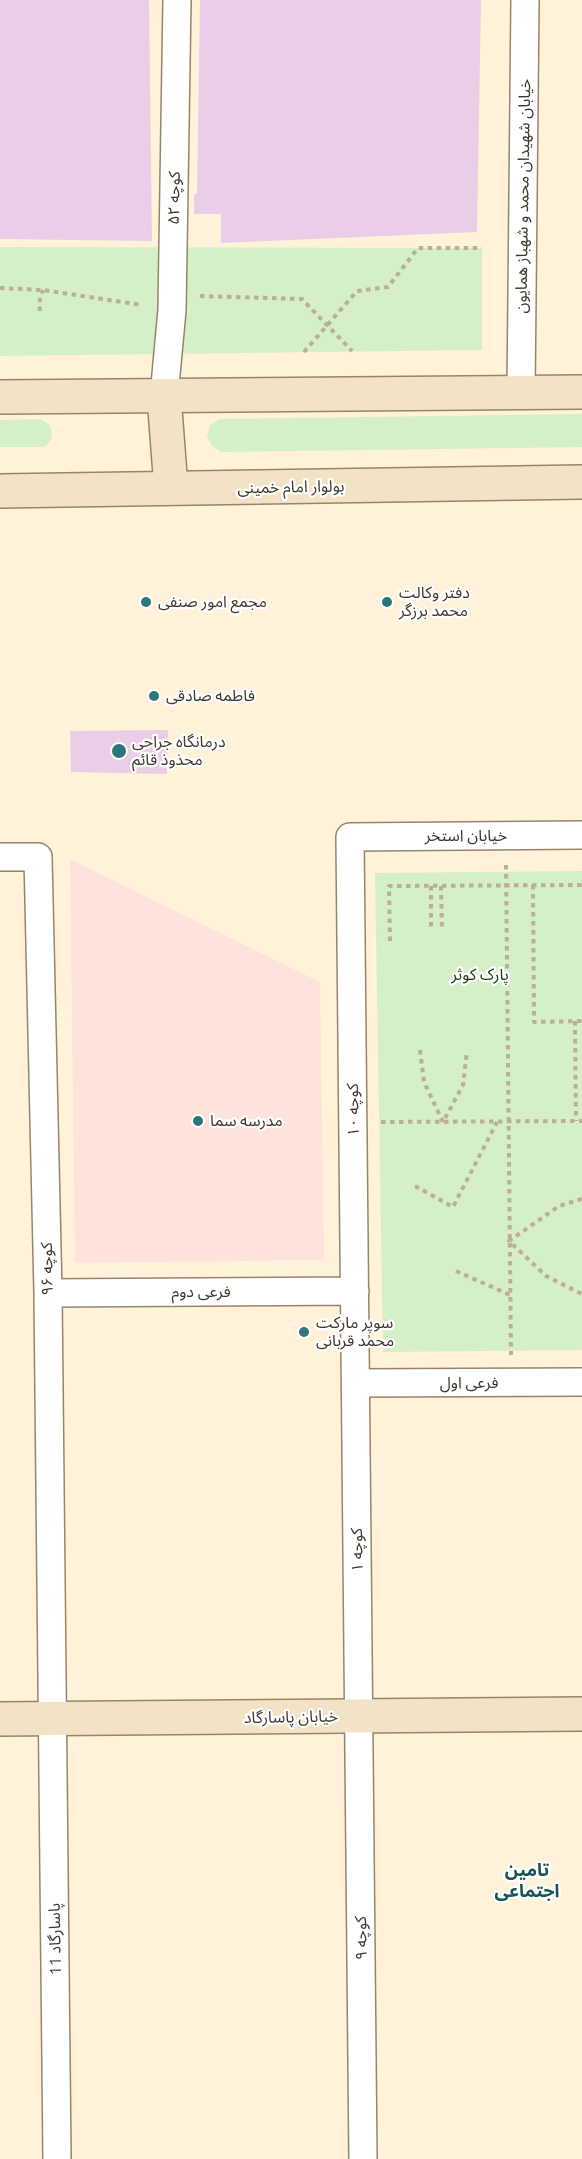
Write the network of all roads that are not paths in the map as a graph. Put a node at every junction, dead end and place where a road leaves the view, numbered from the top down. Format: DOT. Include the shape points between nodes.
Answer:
graph roads {
  1 [pos="177,0"];
  2 [pos="525,0"];
  3 [pos="582,392"];
  4 [pos="521,393"];
  5 [pos="164,396"];
  6 [pos="0,397"];
  7 [pos="582,482"];
  8 [pos="171,488"];
  9 [pos="0,491"];
  10 [pos="582,835"];
  11 [pos="350,837"];
  12 [pos="0,857"];
  13 [pos="355,1291"];
  14 [pos="48,1293"];
  15 [pos="582,1382"];
  16 [pos="356,1383"];
  17 [pos="582,1714"];
  18 [pos="359,1716"];
  19 [pos="0,1719"];
  20 [pos="52,1719"];
  21 [pos="57,2159"];
  22 [pos="363,2159"];
  1 -- 5 [label="street, کوچه ۵۲" via="172,302"];
  2 -- 4 [label="street, خیابان شهیدان محمد و شهباز همایون"];
  3 -- 4 [label="main road"];
  4 -- 5 [label="main road"];
  5 -- 6 [label="main road"];
  5 -- 8 [label="main road"];
  7 -- 8 [label="main road, بولوار امام خمینی"];
  8 -- 9 [label="main road, بولوار امام خمینی"];
  10 -- 11 [label="street, خیابان استخر"];
  11 -- 13 [label="street, کوچه ۱۰"];
  12 -- 14 [label="street, کوچه ۹۶" via="38,857"];
  13 -- 14 [label="street, فرعی دوم"];
  13 -- 16 [label="street, کوچه ۱۰"];
  14 -- 20 [label="street, کوچه ۹۶"];
  15 -- 16 [label="street, فرعی اول"];
  16 -- 18 [label="street, کوچه ۱"];
  17 -- 18 [label="main road, خیابان پاسارگاد"];
  18 -- 20 [label="main road, خیابان پاسارگاد"];
  18 -- 22 [label="street, کوچه ۹"];
  19 -- 20 [label="main road, خیابان پاسارگاد"];
  20 -- 21 [label="street, پاسارگاد 11"];
}
